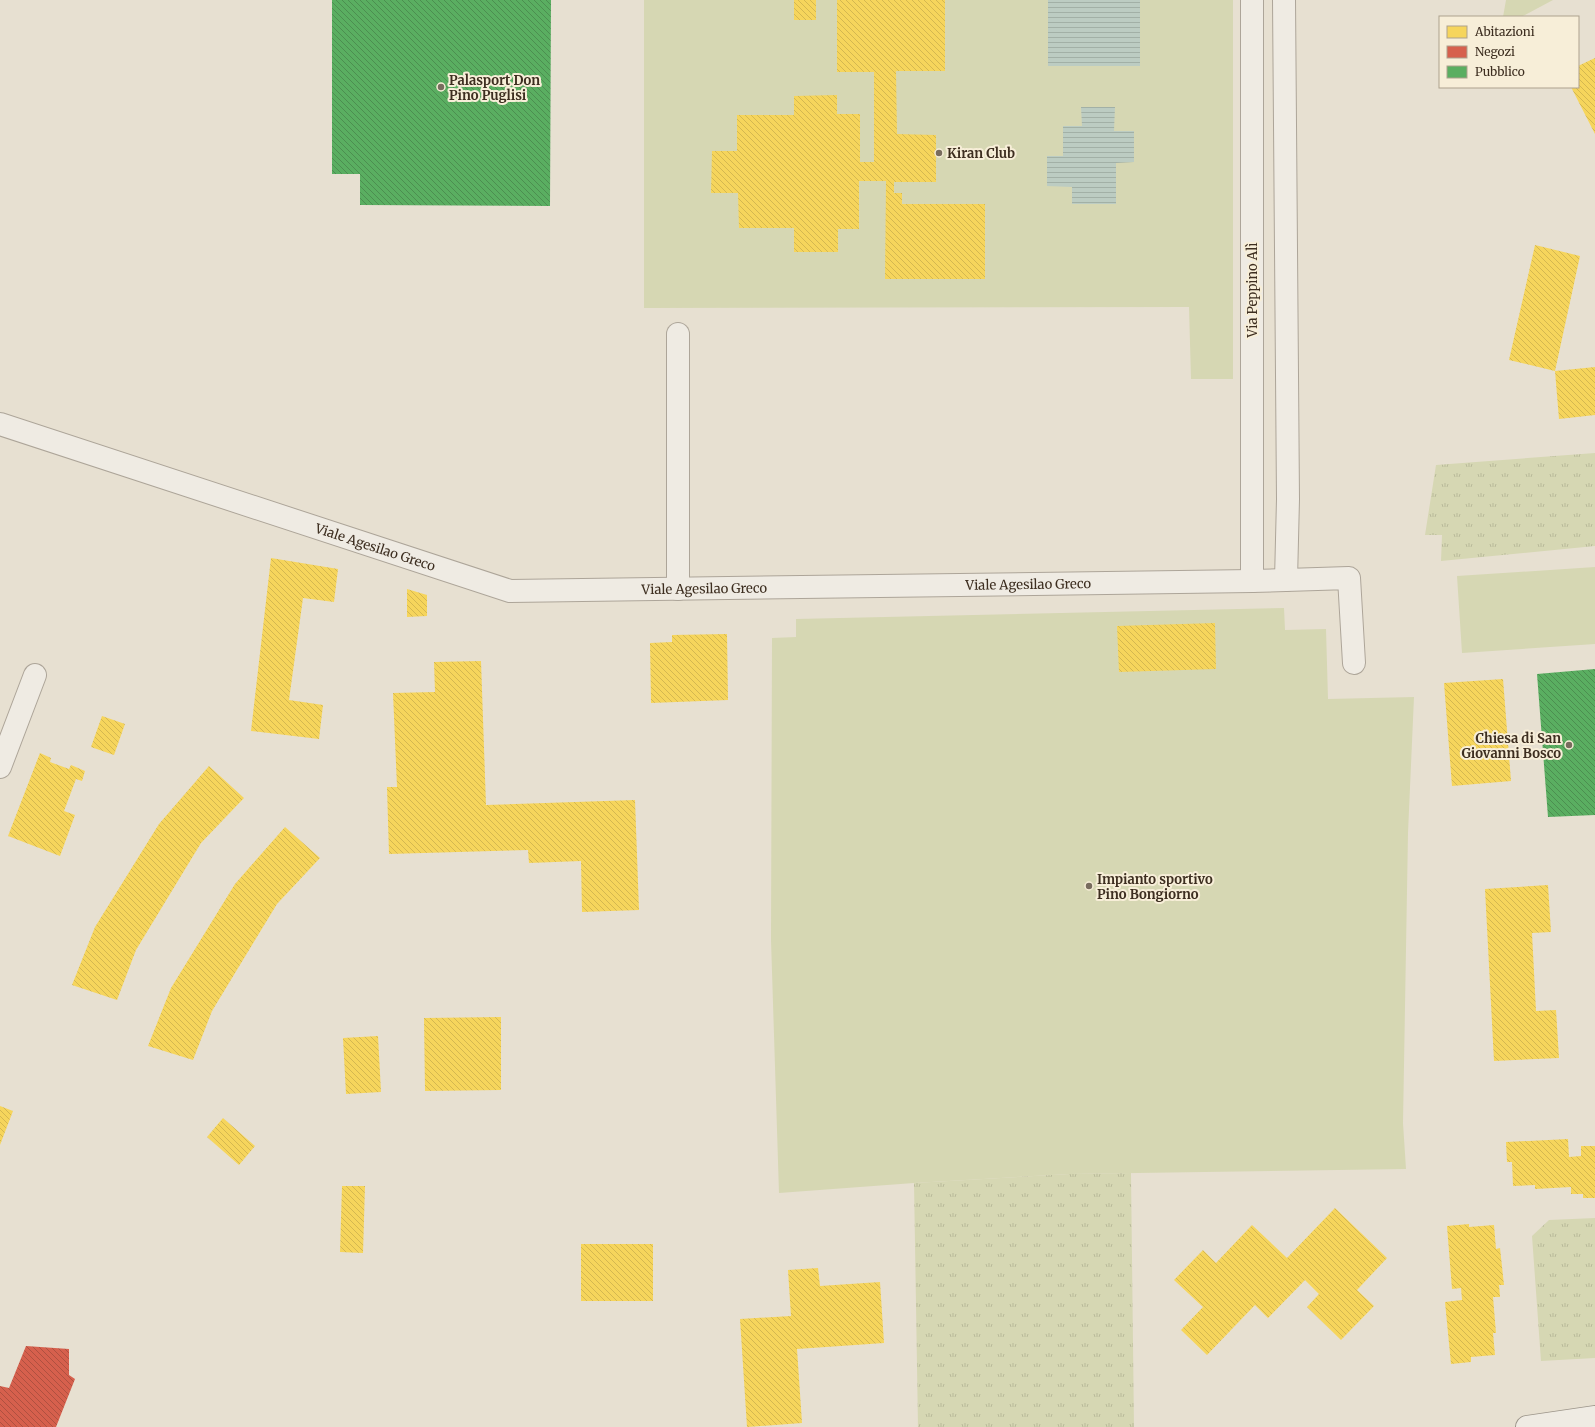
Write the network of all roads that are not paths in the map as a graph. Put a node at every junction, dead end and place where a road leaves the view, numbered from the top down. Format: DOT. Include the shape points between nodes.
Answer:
graph roads {
  1 [pos="1252,0"];
  2 [pos="1284,0"];
  3 [pos="678,334"];
  4 [pos="0,424"];
  5 [pos="1286,580"];
  6 [pos="1252,581"];
  7 [pos="678,589"];
  8 [pos="1354,663"];
  9 [pos="35,675"];
  10 [pos="0,766"];
  11 [pos="1595,1417"];
  12 [pos="1527,1427"];
  1 -- 6 [label="street, Via Peppino Alì"];
  2 -- 5 [label="street" via="1288,499"];
  3 -- 7 [label="street"];
  4 -- 7 [label="street, Viale Agesilao Greco" via="510,591"];
  5 -- 6 [label="street, Viale Agesilao Greco"];
  5 -- 8 [label="street, Viale Agesilao Greco" via="1349,578"];
  6 -- 7 [label="street, Viale Agesilao Greco"];
  9 -- 10 [label="street"];
  11 -- 12 [label="street"];
}
